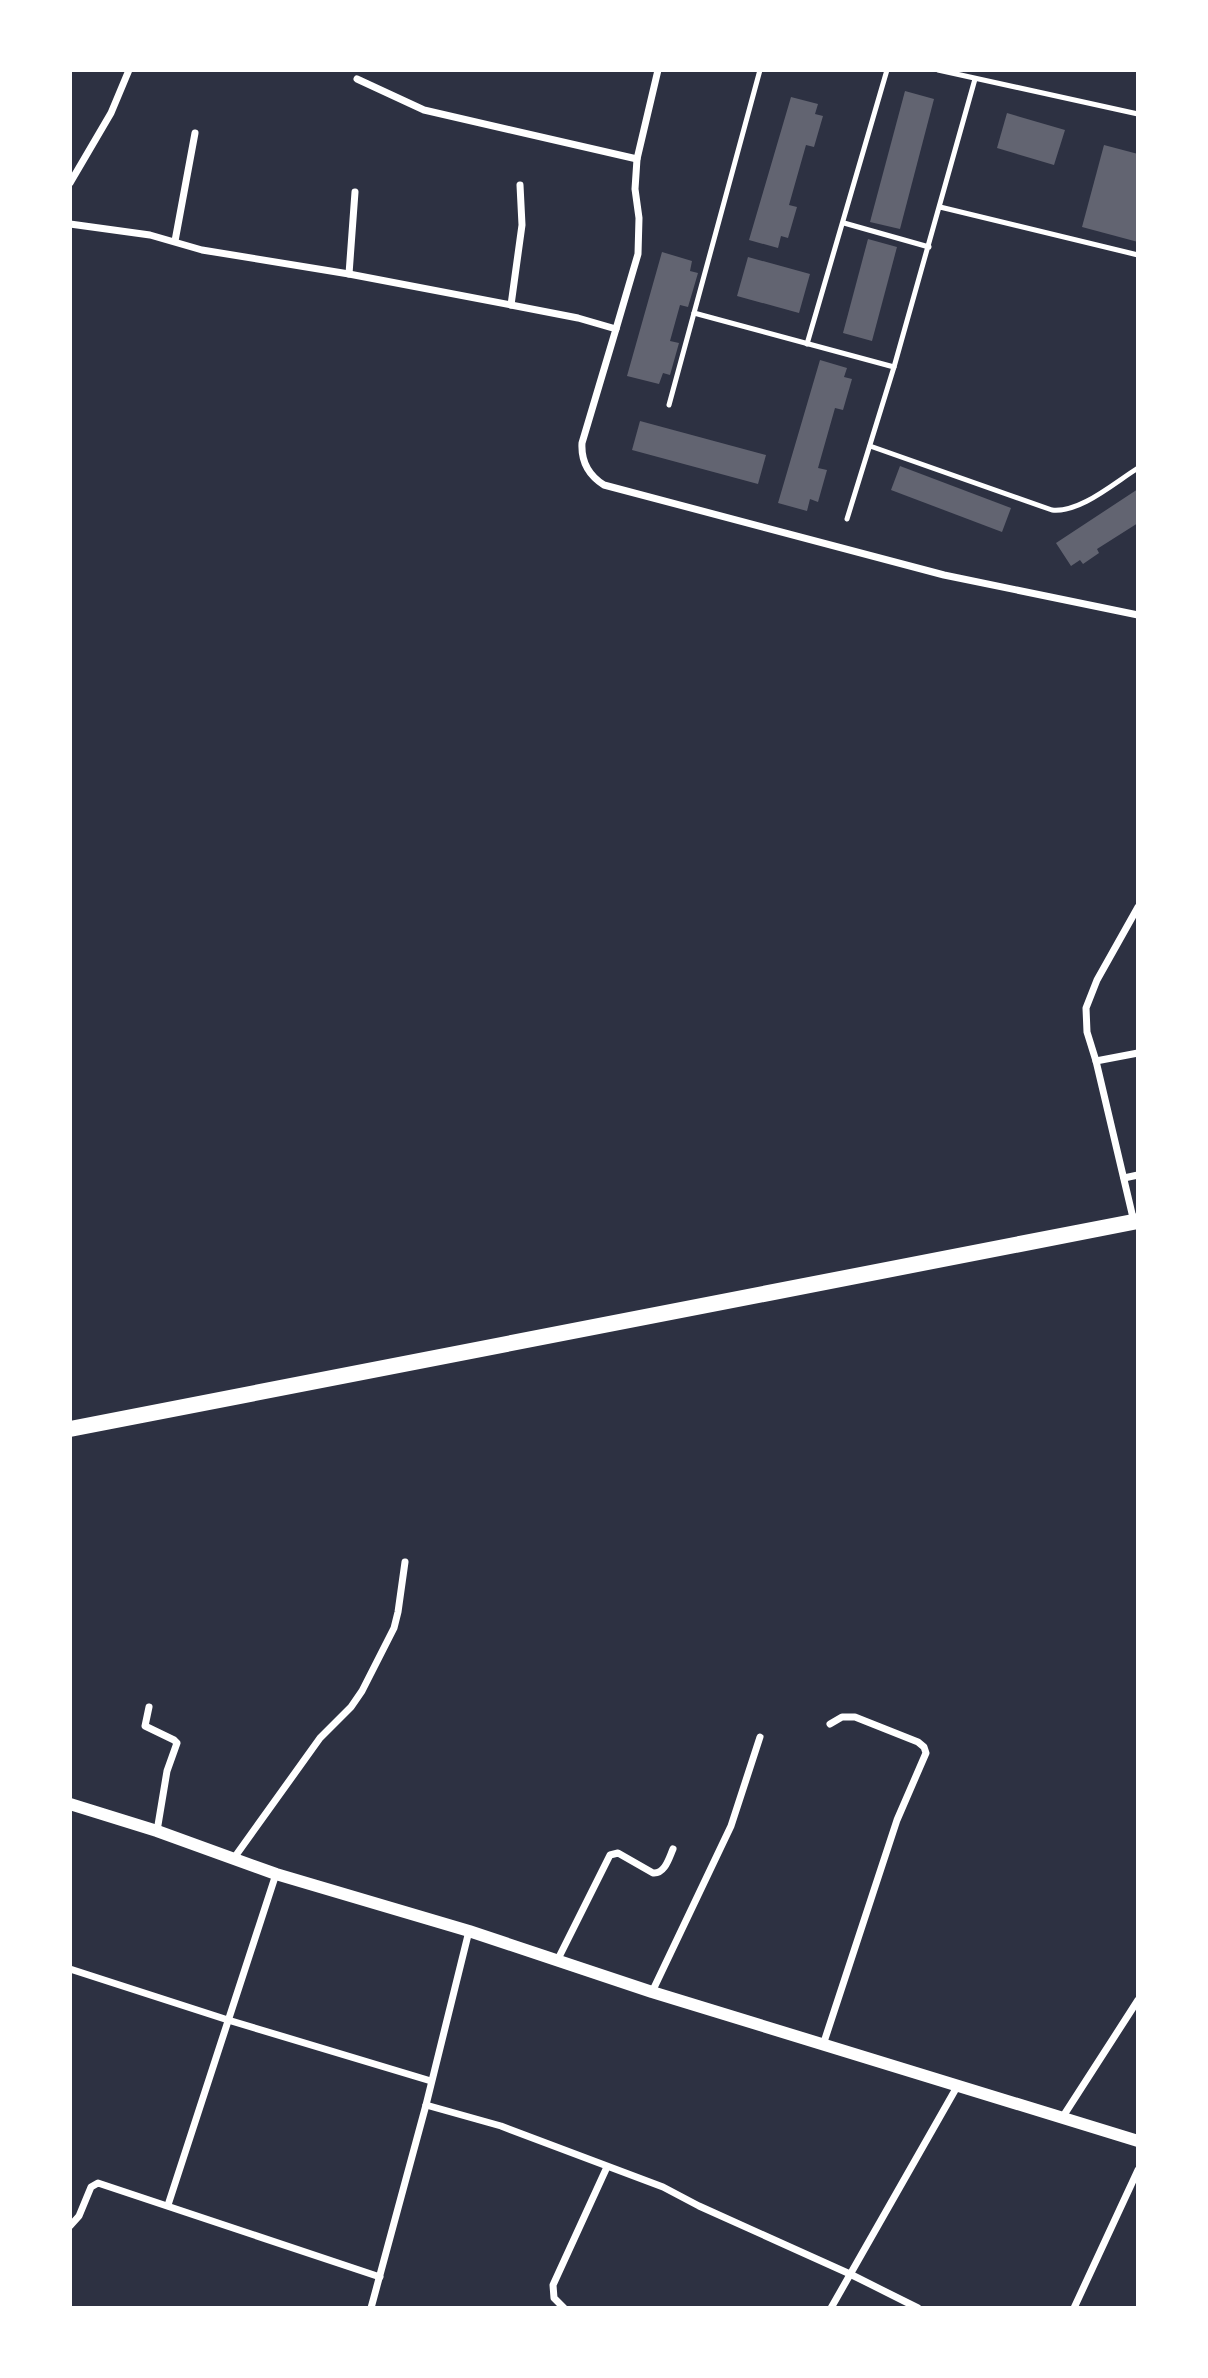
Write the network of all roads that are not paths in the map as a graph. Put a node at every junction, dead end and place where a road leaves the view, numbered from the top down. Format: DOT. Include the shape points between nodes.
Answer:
graph roads {
  1 [pos="129,70"];
  2 [pos="658,70"];
  3 [pos="760,70"];
  4 [pos="887,70"];
  5 [pos="938,70"];
  6 [pos="357,79"];
  7 [pos="975,79"];
  8 [pos="1138,114"];
  9 [pos="195,133"];
  10 [pos="637,159"];
  11 [pos="70,183"];
  12 [pos="520,185"];
  13 [pos="355,192"];
  14 [pos="940,207"];
  15 [pos="844,223"];
  16 [pos="70,224"];
  17 [pos="175,241"];
  18 [pos="929,247"];
  19 [pos="1138,255"];
  20 [pos="349,274"];
  21 [pos="511,304"];
  22 [pos="694,313"];
  23 [pos="616,330"];
  24 [pos="807,344"];
  25 [pos="894,367"];
  26 [pos="668,405"];
  27 [pos="870,446"];
  28 [pos="1138,468"];
  29 [pos="847,519"];
  30 [pos="1138,615"];
  31 [pos="1138,906"];
  32 [pos="1138,1053"];
  33 [pos="1096,1061"];
  34 [pos="1138,1175"];
  35 [pos="1124,1178"];
  36 [pos="1136,1222"];
  37 [pos="70,1429"];
  38 [pos="405,1562"];
  39 [pos="149,1707"];
  40 [pos="830,1724"];
  41 [pos="760,1737"];
  42 [pos="70,1804"];
  43 [pos="157,1831"];
  44 [pos="673,1849"];
  45 [pos="234,1858"];
  46 [pos="276,1874"];
  47 [pos="468,1931"];
  48 [pos="557,1961"];
  49 [pos="70,1969"];
  50 [pos="652,1992"];
  51 [pos="1138,2000"];
  52 [pos="228,2020"];
  53 [pos="823,2045"];
  54 [pos="431,2081"];
  55 [pos="958,2085"];
  56 [pos="426,2105"];
  57 [pos="1062,2118"];
  58 [pos="1138,2141"];
  59 [pos="607,2167"];
  60 [pos="1138,2170"];
  61 [pos="168,2205"];
  62 [pos="70,2226"];
  63 [pos="850,2274"];
  64 [pos="380,2277"];
  65 [pos="370,2308"];
  66 [pos="564,2308"];
  67 [pos="831,2308"];
  68 [pos="918,2308"];
  69 [pos="1074,2308"];
  1 -- 11 [label="street" via="111,113"];
  2 -- 10 [label="street"];
  3 -- 22 [label="lane"];
  4 -- 15 [label="lane"];
  5 -- 7 [label="lane"];
  6 -- 10 [label="street" via="424,110"];
  7 -- 8 [label="lane"];
  7 -- 14 [label="lane"];
  9 -- 17 [label="street"];
  10 -- 23 [label="street" via="638,254"];
  12 -- 21 [label="street" via="521,232"];
  13 -- 20 [label="street"];
  14 -- 18 [label="lane"];
  14 -- 19 [label="lane"];
  15 -- 18 [label="lane"];
  15 -- 24 [label="lane"];
  16 -- 17 [label="street"];
  17 -- 20 [label="street" via="202,250"];
  18 -- 25 [label="lane"];
  20 -- 21 [label="street"];
  21 -- 23 [label="street"];
  22 -- 24 [label="lane"];
  22 -- 26 [label="lane"];
  23 -- 30 [label="street" via="582,443 587,470 604,485 944,575"];
  24 -- 25 [label="lane"];
  25 -- 27 [label="lane"];
  27 -- 28 [label="lane" via="1064,511"];
  27 -- 29 [label="lane"];
  31 -- 33 [label="street" via="1086,1008"];
  32 -- 33 [label="street"];
  33 -- 35 [label="street"];
  34 -- 35 [label="street"];
  35 -- 36 [label="street"];
  36 -- 37 [label="main road"];
  38 -- 45 [label="street" via="394,1628 362,1691 320,1738"];
  39 -- 43 [label="street" via="145,1727 177,1743"];
  40 -- 53 [label="street" via="842,1717 855,1717 918,1742 926,1753 897,1820"];
  41 -- 50 [label="street" via="731,1826"];
  42 -- 43 [label="street"];
  43 -- 45 [label="street"];
  44 -- 48 [label="street" via="658,1873 618,1853 610,1855"];
  45 -- 46 [label="street"];
  46 -- 47 [label="street"];
  46 -- 52 [label="street"];
  47 -- 48 [label="street"];
  47 -- 54 [label="street"];
  48 -- 50 [label="street"];
  49 -- 52 [label="street"];
  50 -- 53 [label="street"];
  51 -- 57 [label="street"];
  52 -- 54 [label="street"];
  52 -- 61 [label="street"];
  53 -- 55 [label="street"];
  54 -- 56 [label="street"];
  55 -- 57 [label="street"];
  55 -- 63 [label="street"];
  56 -- 59 [label="street" via="501,2126"];
  56 -- 64 [label="street"];
  57 -- 58 [label="street"];
  59 -- 63 [label="street" via="663,2187"];
  59 -- 66 [label="street" via="553,2285 554,2298"];
  60 -- 69 [label="street"];
  61 -- 62 [label="street" via="94,2184"];
  61 -- 64 [label="street"];
  63 -- 67 [label="street"];
  63 -- 68 [label="street"];
  64 -- 65 [label="street"];
}
